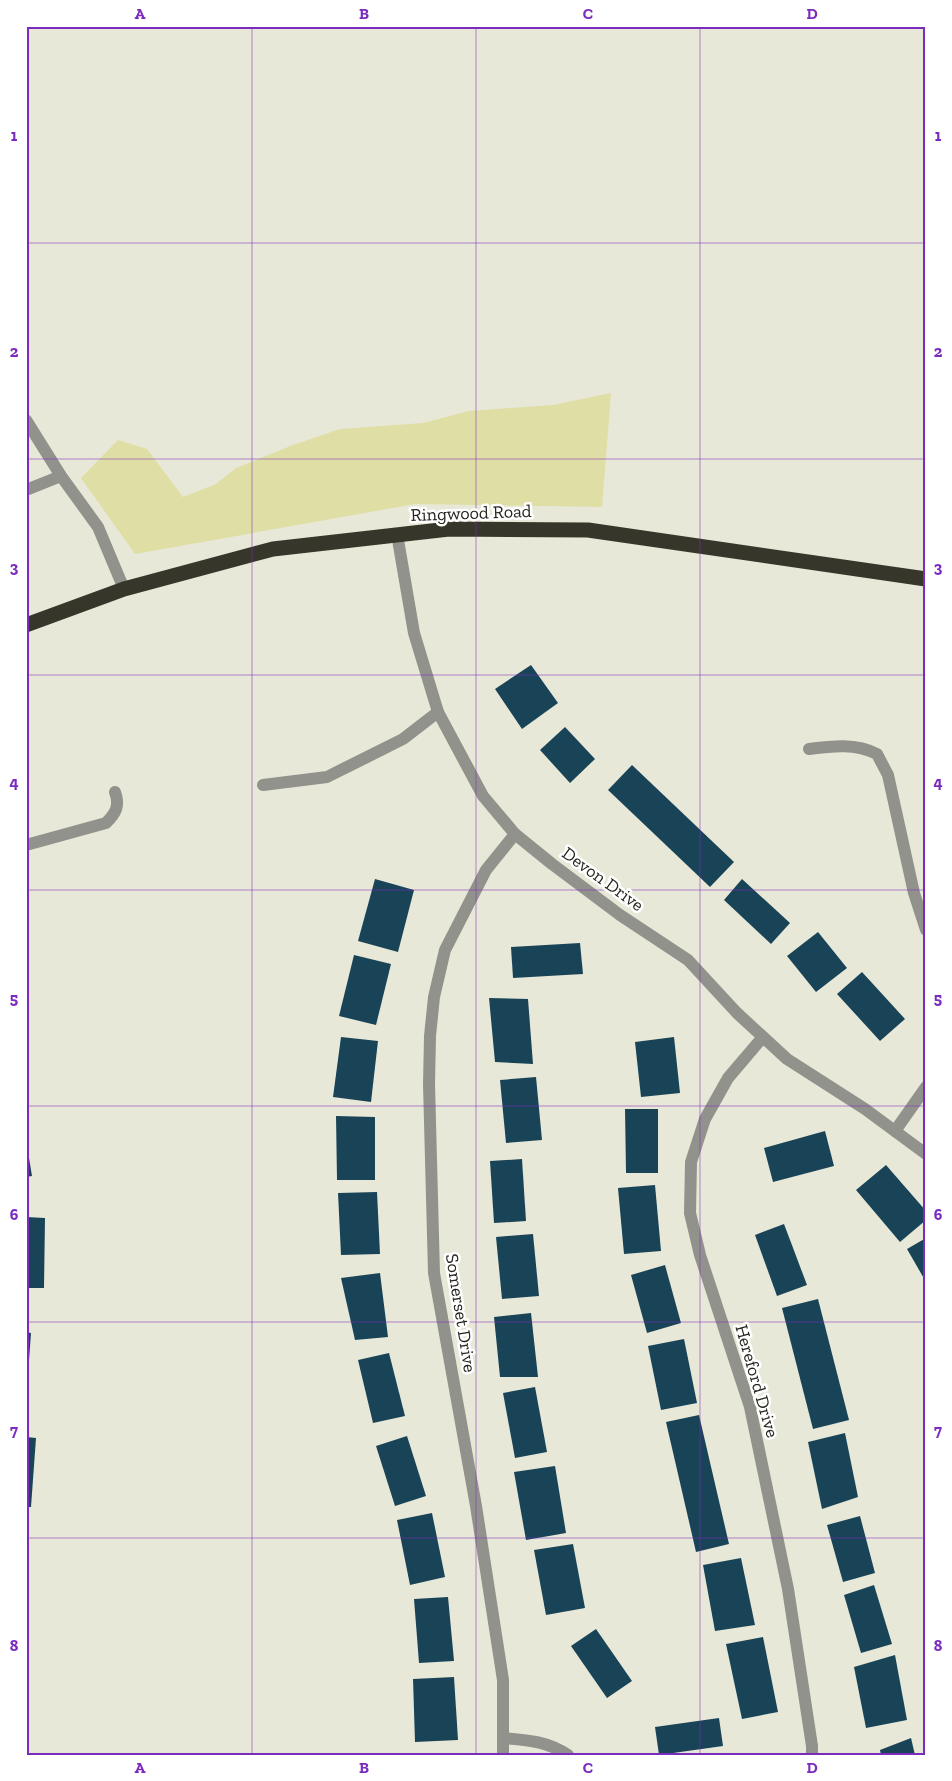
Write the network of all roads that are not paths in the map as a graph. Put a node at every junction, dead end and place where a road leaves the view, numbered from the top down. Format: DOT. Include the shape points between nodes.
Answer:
graph roads {
  1 [pos="26,420"];
  2 [pos="61,476"];
  3 [pos="26,490"];
  4 [pos="397,534"];
  5 [pos="926,579"];
  6 [pos="124,589"];
  7 [pos="26,625"];
  8 [pos="438,712"];
  9 [pos="810,748"];
  10 [pos="263,785"];
  11 [pos="115,792"];
  12 [pos="515,834"];
  13 [pos="26,845"];
  14 [pos="926,930"];
  15 [pos="763,1038"];
  16 [pos="926,1087"];
  17 [pos="895,1132"];
  18 [pos="926,1154"];
  19 [pos="503,1738"];
  20 [pos="503,1755"];
  21 [pos="568,1755"];
  22 [pos="812,1755"];
  1 -- 2 [label="street"];
  2 -- 3 [label="street"];
  2 -- 6 [label="street" via="98,527"];
  4 -- 5 [label="highway, Ringwood Road" via="449,529 588,530"];
  4 -- 6 [label="highway, Ringwood Road" via="273,549"];
  4 -- 8 [label="street, Devon Drive" via="414,633"];
  6 -- 7 [label="highway, Ringwood Road"];
  8 -- 10 [label="street" via="403,739 327,777"];
  8 -- 12 [label="street, Devon Drive" via="483,796"];
  9 -- 14 [label="street" via="858,747 877,754 888,775 914,893"];
  11 -- 13 [label="street" via="118,802 115,814 106,823"];
  12 -- 15 [label="street, Devon Drive" via="620,914 688,960"];
  12 -- 19 [label="street, Somerset Drive" via="486,870 445,950 434,997 429,1084 434,1273 503,1680"];
  15 -- 17 [label="street, Devon Drive" via="787,1059"];
  15 -- 22 [label="street, Hereford Drive" via="728,1078 705,1119 691,1162 690,1212 700,1255 750,1407 788,1589"];
  16 -- 17 [label="street"];
  17 -- 18 [label="street, Devon Drive"];
  19 -- 20 [label="street, Somerset Drive"];
  19 -- 21 [label="street" via="536,1740"];
}
